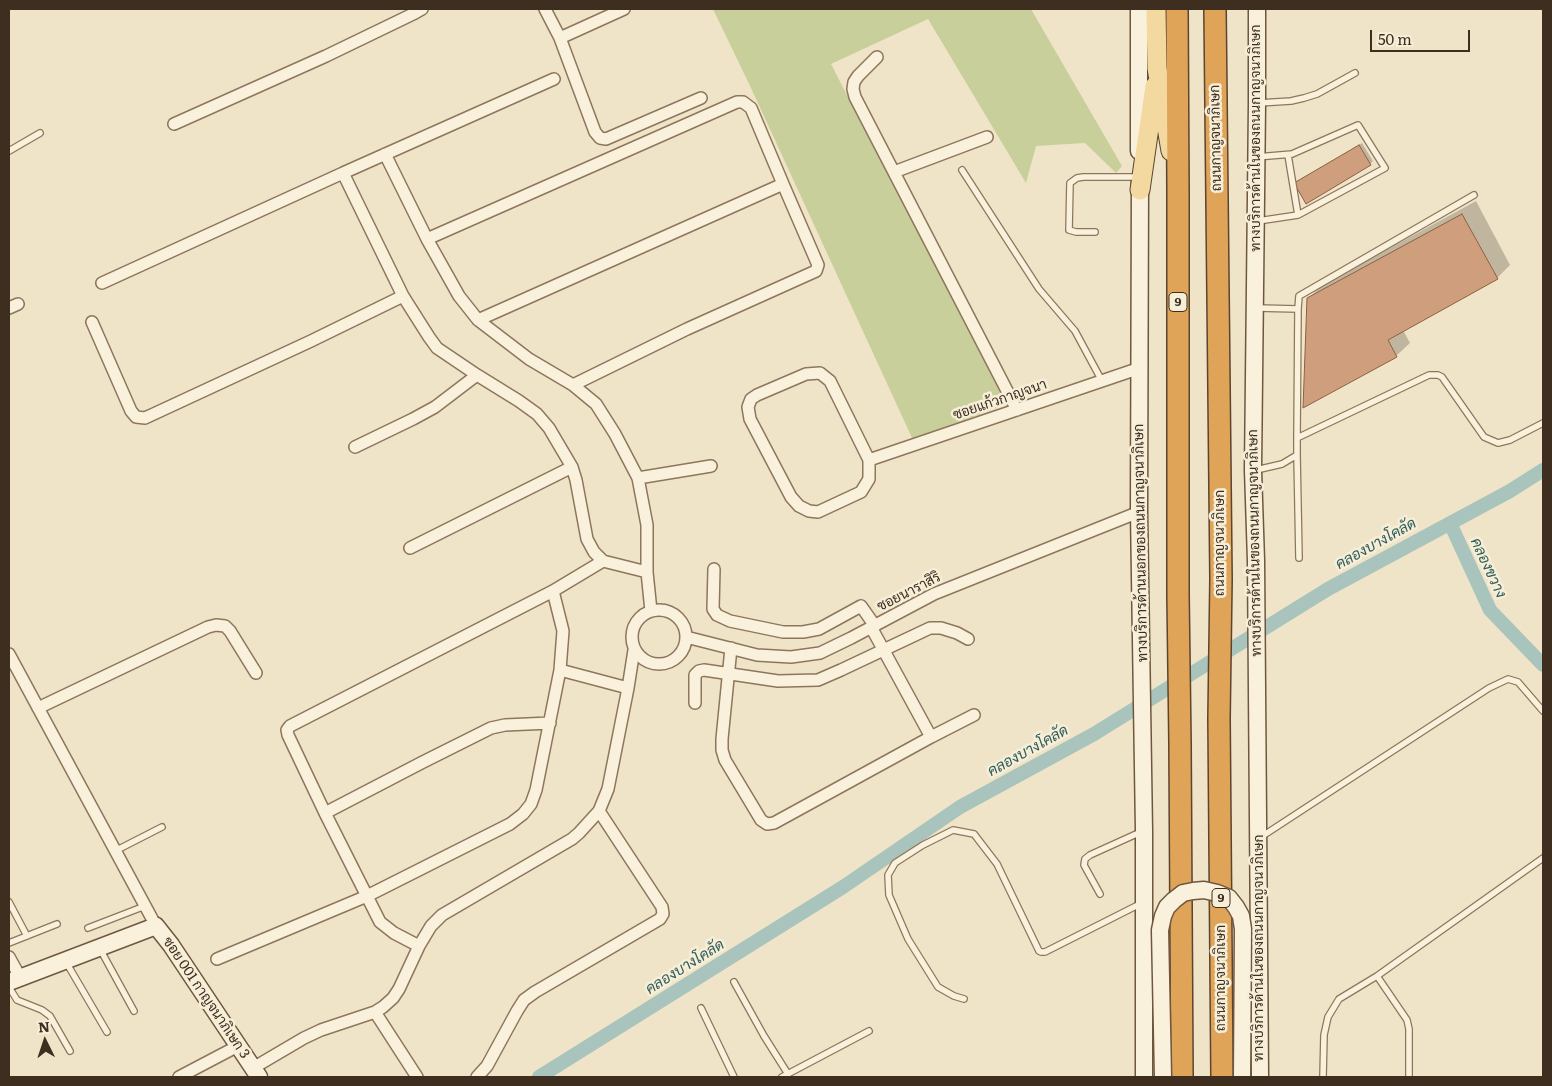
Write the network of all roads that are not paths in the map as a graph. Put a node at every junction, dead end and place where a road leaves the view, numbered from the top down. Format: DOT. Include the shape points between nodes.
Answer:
graph roads {
  1 [pos="422,9"];
  2 [pos="545,9"];
  3 [pos="624,9"];
  4 [pos="1139,9"];
  5 [pos="1156,9"];
  6 [pos="1177,9"];
  7 [pos="1215,9"];
  8 [pos="1228,9"];
  9 [pos="1257,9"];
  10 [pos="560,38"];
  11 [pos="877,57"];
  12 [pos="1157,68"];
  13 [pos="1355,73"];
  14 [pos="554,79"];
  15 [pos="1216,84"];
  16 [pos="701,98"];
  17 [pos="1257,104"];
  18 [pos="174,124"];
  19 [pos="40,132"];
  20 [pos="987,137"];
  21 [pos="9,151"];
  22 [pos="385,154"];
  23 [pos="1288,156"];
  24 [pos="1257,157"];
  25 [pos="962,170"];
  26 [pos="894,172"];
  27 [pos="343,173"];
  28 [pos="783,184"];
  29 [pos="1140,184"];
  30 [pos="1178,191"];
  31 [pos="1474,195"];
  32 [pos="1298,215"];
  33 [pos="1256,222"];
  34 [pos="1095,232"];
  35 [pos="427,239"];
  36 [pos="102,283"];
  37 [pos="403,296"];
  38 [pos="1255,308"];
  39 [pos="1298,309"];
  40 [pos="478,320"];
  41 [pos="92,322"];
  42 [pos="1140,368"];
  43 [pos="477,375"];
  44 [pos="1102,381"];
  45 [pos="573,385"];
  46 [pos="1017,410"];
  47 [pos="1543,423"];
  48 [pos="1297,438"];
  49 [pos="354,447"];
  50 [pos="1297,455"];
  51 [pos="869,460"];
  52 [pos="711,466"];
  53 [pos="572,467"];
  54 [pos="1254,470"];
  55 [pos="638,478"];
  56 [pos="1139,512"];
  57 [pos="410,548"];
  58 [pos="1299,558"];
  59 [pos="603,561"];
  60 [pos="714,569"];
  61 [pos="647,572"];
  62 [pos="552,591"];
  63 [pos="651,611"];
  64 [pos="873,627"];
  65 [pos="686,637"];
  66 [pos="968,639"];
  67 [pos="731,648"];
  68 [pos="634,650"];
  69 [pos="883,650"];
  70 [pos="9,654"];
  71 [pos="560,670"];
  72 [pos="256,673"];
  73 [pos="729,673"];
  74 [pos="628,688"];
  75 [pos="695,703"];
  76 [pos="38,708"];
  77 [pos="1543,711"];
  78 [pos="974,715"];
  79 [pos="550,723"];
  80 [pos="931,737"];
  81 [pos="599,811"];
  82 [pos="325,813"];
  83 [pos="162,827"];
  84 [pos="1144,831"];
  85 [pos="1258,839"];
  86 [pos="116,851"];
  87 [pos="1543,858"];
  88 [pos="1100,894"];
  89 [pos="367,896"];
  90 [pos="9,902"];
  91 [pos="1144,902"];
  92 [pos="145,906"];
  93 [pos="57,924"];
  94 [pos="156,926"];
  95 [pos="88,928"];
  96 [pos="27,936"];
  97 [pos="9,943"];
  98 [pos="419,946"];
  99 [pos="99,948"];
  100 [pos="9,957"];
  101 [pos="217,958"];
  102 [pos="65,960"];
  103 [pos="1377,976"];
  104 [pos="12,982"];
  105 [pos="734,982"];
  106 [pos="964,999"];
  107 [pos="701,1008"];
  108 [pos="134,1011"];
  109 [pos="375,1012"];
  110 [pos="869,1031"];
  111 [pos="107,1032"];
  112 [pos="238,1046"];
  113 [pos="70,1051"];
  114 [pos="256,1073"];
  115 [pos="788,1074"];
  116 [pos="179,1077"];
  117 [pos="417,1077"];
  118 [pos="477,1077"];
  119 [pos="734,1077"];
  120 [pos="782,1077"];
  121 [pos="1144,1077"];
  122 [pos="1163,1077"];
  123 [pos="1182,1077"];
  124 [pos="1222,1077"];
  125 [pos="1242,1077"];
  126 [pos="1260,1077"];
  127 [pos="1323,1077"];
  128 [pos="1409,1077"];
  1 -- 18 [label="street"];
  2 -- 10 [label="street"];
  3 -- 10 [label="street"];
  4 -- 29 [label="main road, ทางบริการด้านนอกของถนนกาญจนาภิเษก"];
  5 -- 12 [label="main road"];
  6 -- 30 [label="highway, 9"];
  7 -- 15 [label="highway, ถนนกาญจนาภิเษก / 9"];
  8 -- 15 [label="highway"];
  9 -- 17 [label="main road, ทางบริการด้านในของถนนกาญจนาภิเษก"];
  10 -- 16 [label="street" via="596,135 602,138"];
  11 -- 26 [label="street" via="858,76 853,89"];
  12 -- 29 [label="main road"];
  12 -- 30 [label="main road"];
  13 -- 17 [label="lane" via="1304,98"];
  14 -- 22 [label="street"];
  15 -- 124 [label="highway, ถนนกาญจนาภิเษก / 9"];
  17 -- 24 [label="main road, ทางบริการด้านในของถนนกาญจนาภิเษก"];
  19 -- 21 [label="lane"];
  20 -- 26 [label="street"];
  22 -- 27 [label="street"];
  22 -- 35 [label="street"];
  23 -- 24 [label="lane"];
  23 -- 32 [label="lane"];
  23 -- 32 [label="lane" via="1358,125 1385,168"];
  24 -- 33 [label="main road, ทางบริการด้านในของถนนกาญจนาภิเษก"];
  25 -- 44 [label="lane" via="1039,289 1075,331"];
  26 -- 46 [label="street"];
  27 -- 36 [label="street"];
  27 -- 37 [label="street"];
  28 -- 35 [label="street" via="750,108 743,102 737,102"];
  28 -- 40 [label="street"];
  28 -- 45 [label="street" via="818,265 816,271"];
  29 -- 34 [label="lane" via="1083,177 1070,183 1070,230"];
  29 -- 42 [label="main road, ทางบริการด้านนอกของถนนกาญจนาภิเษก"];
  30 -- 123 [label="highway, 9"];
  31 -- 39 [label="lane" via="1299,296"];
  32 -- 33 [label="lane"];
  33 -- 38 [label="main road, ทางบริการด้านในของถนนกาญจนาภิเษก"];
  35 -- 40 [label="street" via="459,296"];
  37 -- 41 [label="street" via="145,418 136,418 131,411"];
  37 -- 43 [label="street" via="437,348"];
  38 -- 39 [label="lane"];
  38 -- 54 [label="main road, ทางบริการด้านในของถนนกาญจนาภิเษก"];
  39 -- 48 [label="lane"];
  40 -- 45 [label="street" via="529,359"];
  42 -- 44 [label="street, ซอยแก้วกาญจนา"];
  42 -- 56 [label="main road, ทางบริการด้านนอกของถนนกาญจนาภิเษก"];
  43 -- 49 [label="street" via="413,420"];
  43 -- 53 [label="street" via="537,414"];
  44 -- 46 [label="street, ซอยแก้วกาญจนา"];
  45 -- 55 [label="street" via="601,411"];
  46 -- 51 [label="street, ซอยแก้วกาญจนา"];
  47 -- 48 [label="lane" via="1498,443 1484,437 1442,377 1433,374"];
  48 -- 50 [label="lane"];
  50 -- 54 [label="lane" via="1282,464"];
  50 -- 58 [label="lane"];
  51 -- 51 [label="street" via="830,381 820,373 806,374 751,399 748,407 750,419 791,497 809,511 818,512 861,492 869,479"];
  52 -- 55 [label="street"];
  53 -- 57 [label="street"];
  53 -- 59 [label="street" via="588,539"];
  54 -- 85 [label="main road, ทางบริการด้านในของถนนกาญจนาภิเษก"];
  55 -- 61 [label="street" via="647,525"];
  56 -- 64 [label="street, ซอยนาราสิริ" via="934,594"];
  56 -- 84 [label="main road, ทางบริการด้านนอกของถนนกาญจนาภิเษก"];
  59 -- 61 [label="street"];
  59 -- 62 [label="street"];
  60 -- 64 [label="street" via="713,609 730,621 783,632 803,632 819,629 861,606"];
  61 -- 63 [label="street"];
  62 -- 71 [label="street" via="563,631"];
  62 -- 82 [label="street" via="290,726 288,736"];
  63 -- 65 [label="street" via="673,613 685,628"];
  63 -- 68 [label="street" via="638,618 634,626 631,634"];
  64 -- 67 [label="street, ซอยนาราสิริ" via="820,653 792,657"];
  64 -- 69 [label="street"];
  65 -- 67 [label="street, ซอยนาราสิริ"];
  65 -- 68 [label="street" via="680,655 664,664 647,662"];
  66 -- 69 [label="street" via="942,628 930,628"];
  67 -- 73 [label="street"];
  68 -- 74 [label="street"];
  69 -- 73 [label="street" via="818,680 778,681"];
  69 -- 80 [label="street"];
  70 -- 76 [label="street"];
  71 -- 74 [label="street"];
  71 -- 79 [label="street"];
  72 -- 76 [label="street" via="225,626 208,627"];
  73 -- 75 [label="street" via="698,671 695,675"];
  73 -- 80 [label="street" via="723,755 761,820 767,824 774,824"];
  74 -- 81 [label="street" via="608,789"];
  76 -- 86 [label="street"];
  77 -- 85 [label="lane" via="1518,682 1508,679 1489,688"];
  78 -- 80 [label="street"];
  79 -- 82 [label="street" via="491,728"];
  79 -- 89 [label="street" via="536,790 523,814 510,824"];
  81 -- 98 [label="street" via="572,839 442,915"];
  81 -- 118 [label="street" via="662,907 660,919 524,1000 487,1066"];
  82 -- 89 [label="street"];
  83 -- 86 [label="lane"];
  84 -- 88 [label="lane" via="1085,860 1084,865"];
  84 -- 91 [label="main road, ทางบริการด้านนอกของถนนกาญจนาภิเษก"];
  85 -- 126 [label="main road, ทางบริการด้านในของถนนกาญจนาภิเษก"];
  86 -- 92 [label="street"];
  87 -- 103 [label="lane"];
  89 -- 98 [label="street" via="380,922"];
  89 -- 101 [label="street"];
  90 -- 96 [label="lane"];
  91 -- 106 [label="lane" via="1041,952 997,864 974,834 953,830 924,845 895,863 888,875 889,895 908,939 938,987"];
  91 -- 121 [label="main road, ทางบริการด้านนอกของถนนกาญจนาภิเษก"];
  92 -- 94 [label="street"];
  92 -- 95 [label="lane"];
  93 -- 96 [label="lane"];
  94 -- 99 [label="main road, ซอย 001 กาญจนาภิเษก 3"];
  94 -- 112 [label="main road, ซอย 001 กาญจนาภิเษก 3"];
  96 -- 97 [label="lane"];
  98 -- 109 [label="street" via="393,998"];
  99 -- 102 [label="main road, ซอย 001 กาญจนาภิเษก 3"];
  99 -- 108 [label="lane"];
  100 -- 104 [label="street"];
  102 -- 104 [label="main road, ซอย 001 กาญจนาภิเษก 3"];
  102 -- 111 [label="lane"];
  103 -- 127 [label="lane" via="1339,999 1328,1017"];
  103 -- 128 [label="lane" via="1407,1020"];
  104 -- 113 [label="lane" via="17,1000 50,1016"];
  105 -- 115 [label="lane"];
  107 -- 119 [label="lane"];
  109 -- 114 [label="street" via="304,1038"];
  109 -- 117 [label="street"];
  110 -- 115 [label="lane"];
  112 -- 114 [label="main road, ซอย 001 กาญจนาภิเษก 3"];
  112 -- 116 [label="street"];
  115 -- 120 [label="lane"];
  122 -- 125 [label="main road, bridge" via="1160,930 1167,907 1183,893 1193,890 1228,898 1241,916"];
}
